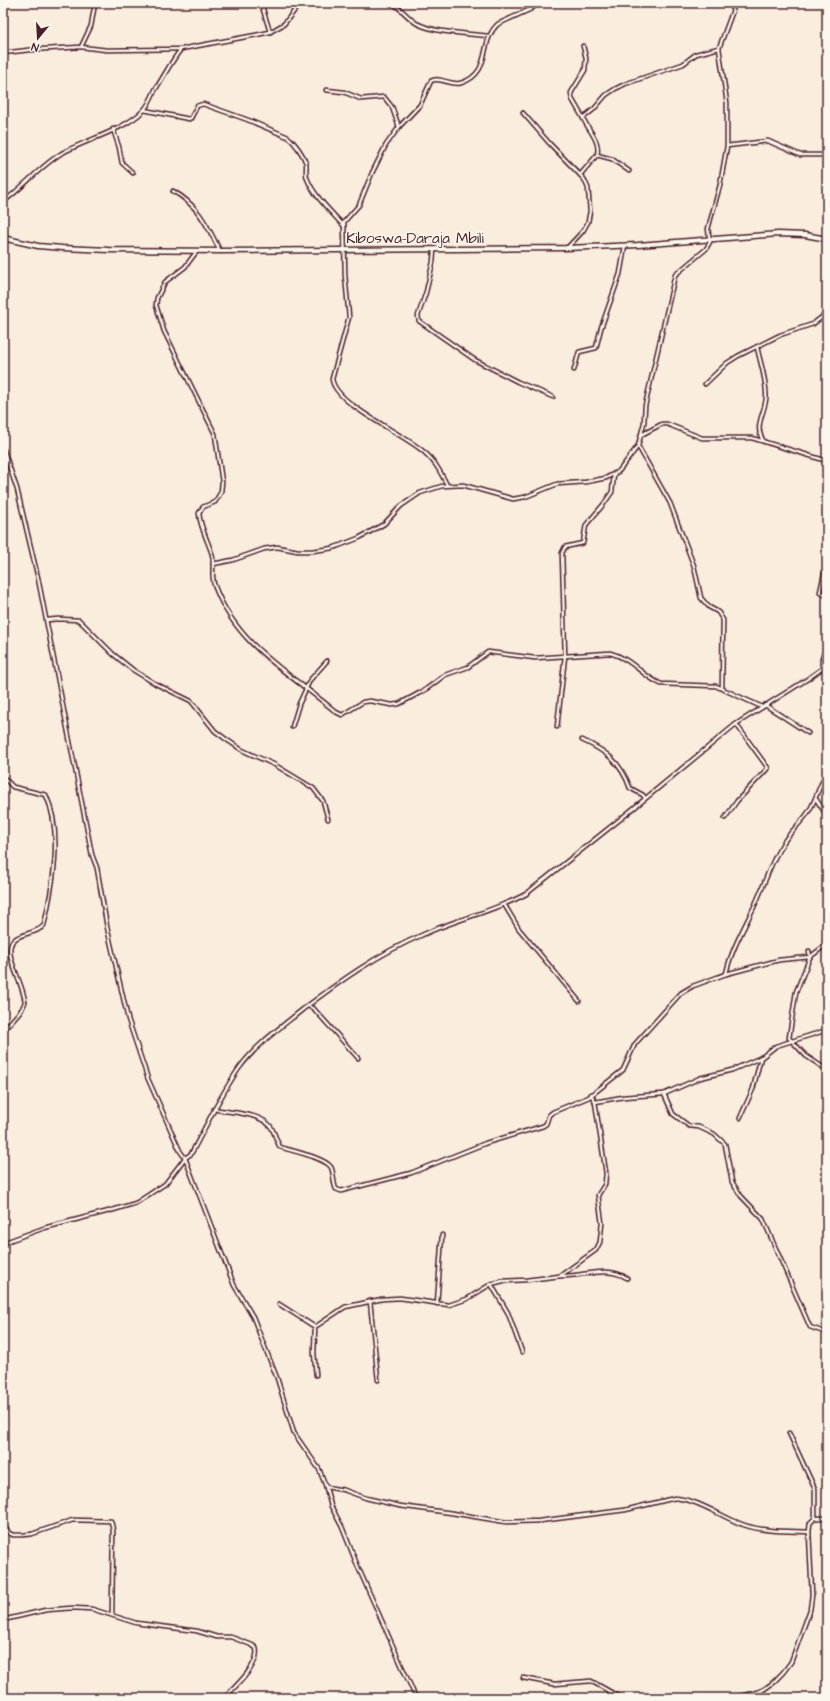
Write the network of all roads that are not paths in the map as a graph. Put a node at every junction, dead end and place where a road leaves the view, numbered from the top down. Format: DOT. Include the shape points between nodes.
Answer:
graph roads {
  1 [pos="95,3"];
  2 [pos="261,3"];
  3 [pos="303,3"];
  4 [pos="392,3"];
  5 [pos="539,3"];
  6 [pos="732,3"];
  7 [pos="270,32"];
  8 [pos="489,36"];
  9 [pos="583,46"];
  10 [pos="81,47"];
  11 [pos="719,48"];
  12 [pos="181,49"];
  13 [pos="3,53"];
  14 [pos="326,90"];
  15 [pos="144,110"];
  16 [pos="523,113"];
  17 [pos="583,118"];
  18 [pos="399,127"];
  19 [pos="113,130"];
  20 [pos="727,146"];
  21 [pos="597,155"];
  22 [pos="827,155"];
  23 [pos="629,170"];
  24 [pos="133,173"];
  25 [pos="580,175"];
  26 [pos="173,191"];
  27 [pos="3,202"];
  28 [pos="344,226"];
  29 [pos="3,238"];
  30 [pos="709,239"];
  31 [pos="827,239"];
  32 [pos="625,246"];
  33 [pos="566,248"];
  34 [pos="346,250"];
  35 [pos="434,250"];
  36 [pos="198,251"];
  37 [pos="220,251"];
  38 [pos="827,313"];
  39 [pos="757,347"];
  40 [pos="574,370"];
  41 [pos="705,384"];
  42 [pos="553,397"];
  43 [pos="641,435"];
  44 [pos="763,441"];
  45 [pos="638,446"];
  46 [pos="3,448"];
  47 [pos="827,461"];
  48 [pos="614,474"];
  49 [pos="448,484"];
  50 [pos="213,564"];
  51 [pos="824,574"];
  52 [pos="827,596"];
  53 [pos="47,620"];
  54 [pos="827,644"];
  55 [pos="566,656"];
  56 [pos="326,661"];
  57 [pos="827,665"];
  58 [pos="822,668"];
  59 [pos="307,688"];
  60 [pos="722,688"];
  61 [pos="763,706"];
  62 [pos="736,724"];
  63 [pos="292,727"];
  64 [pos="557,727"];
  65 [pos="808,733"];
  66 [pos="582,740"];
  67 [pos="827,773"];
  68 [pos="3,777"];
  69 [pos="645,798"];
  70 [pos="816,799"];
  71 [pos="827,816"];
  72 [pos="726,818"];
  73 [pos="328,819"];
  74 [pos="504,904"];
  75 [pos="827,944"];
  76 [pos="809,951"];
  77 [pos="810,957"];
  78 [pos="726,974"];
  79 [pos="579,1001"];
  80 [pos="308,1006"];
  81 [pos="827,1030"];
  82 [pos="3,1031"];
  83 [pos="791,1040"];
  84 [pos="762,1056"];
  85 [pos="358,1058"];
  86 [pos="827,1070"];
  87 [pos="591,1094"];
  88 [pos="664,1094"];
  89 [pos="595,1102"];
  90 [pos="214,1109"];
  91 [pos="740,1118"];
  92 [pos="185,1158"];
  93 [pos="442,1235"];
  94 [pos="3,1243"];
  95 [pos="560,1276"];
  96 [pos="627,1278"];
  97 [pos="491,1284"];
  98 [pos="370,1301"];
  99 [pos="279,1304"];
  100 [pos="437,1304"];
  101 [pos="315,1327"];
  102 [pos="827,1333"];
  103 [pos="522,1352"];
  104 [pos="316,1375"];
  105 [pos="378,1380"];
  106 [pos="789,1433"];
  107 [pos="326,1487"];
  108 [pos="815,1518"];
  109 [pos="827,1518"];
  110 [pos="3,1524"];
  111 [pos="809,1532"];
  112 [pos="112,1614"];
  113 [pos="3,1620"];
  114 [pos="523,1678"];
  115 [pos="224,1698"];
  116 [pos="416,1698"];
  117 [pos="624,1698"];
  118 [pos="732,1698"];
  1 -- 10 [label="street" via="91,26"];
  2 -- 7 [label="street"];
  3 -- 7 [label="street" via="284,24"];
  4 -- 8 [label="street" via="408,17 425,26"];
  5 -- 8 [label="street" via="498,24"];
  6 -- 11 [label="street" via="733,10"];
  7 -- 12 [label="street"];
  8 -- 18 [label="street" via="482,66 477,74 460,84 437,79 431,81 420,106"];
  9 -- 17 [label="street" via="585,70 571,93 572,100"];
  10 -- 12 [label="street" via="107,50"];
  10 -- 13 [label="street"];
  11 -- 17 [label="street" via="696,54 683,64 615,89"];
  11 -- 20 [label="street" via="727,103"];
  12 -- 15 [label="street"];
  14 -- 18 [label="street" via="344,92 361,99 384,97 392,107"];
  15 -- 19 [label="street"];
  15 -- 28 [label="street" via="189,119 197,106 203,104 288,137 304,158 306,177 310,185"];
  16 -- 25 [label="street"];
  17 -- 21 [label="street" via="594,135 598,147"];
  18 -- 28 [label="street" via="378,161 359,205 346,218"];
  19 -- 24 [label="street" via="122,163"];
  19 -- 27 [label="street" via="61,154"];
  20 -- 22 [label="street" via="768,141 800,155"];
  20 -- 30 [label="street" via="708,229"];
  21 -- 23 [label="street" via="612,159"];
  21 -- 25 [label="street"];
  25 -- 33 [label="street" via="588,188 590,212 583,231"];
  26 -- 37 [label="street" via="190,201"];
  28 -- 34 [label="street"];
  29 -- 36 [label="main road, Kiboswa-Daraja Mbili" via="62,248"];
  30 -- 31 [label="main road, Kiboswa-Daraja Mbili" via="778,234"];
  30 -- 32 [label="main road, Kiboswa-Daraja Mbili"];
  30 -- 43 [label="street" via="709,246 679,270 672,281"];
  32 -- 33 [label="main road, Kiboswa-Daraja Mbili"];
  32 -- 40 [label="street" via="620,274 596,348 579,352"];
  33 -- 35 [label="main road, Kiboswa-Daraja Mbili"];
  34 -- 35 [label="main road, Kiboswa-Daraja Mbili"];
  34 -- 37 [label="main road, Kiboswa-Daraja Mbili"];
  34 -- 49 [label="street" via="345,275 349,317 332,379 334,388 366,415 424,452"];
  35 -- 42 [label="street" via="426,292 418,316 419,321 475,360"];
  36 -- 37 [label="main road, Kiboswa-Daraja Mbili"];
  36 -- 50 [label="street" via="185,267 165,282 156,304 164,331 215,434 222,482 221,492 215,502 203,507 199,513"];
  38 -- 39 [label="street" via="813,324 780,335"];
  39 -- 41 [label="street" via="727,363"];
  39 -- 44 [label="street" via="766,398 758,428"];
  43 -- 44 [label="street" via="667,424 702,438 752,438"];
  43 -- 45 [label="street"];
  44 -- 47 [label="street"];
  45 -- 48 [label="street"];
  45 -- 60 [label="street" via="670,503 694,566 701,598 718,612 723,620"];
  46 -- 53 [label="street" via="17,489"];
  48 -- 49 [label="street" via="598,481 557,484 513,499 463,485"];
  48 -- 55 [label="street" via="612,492 586,525 583,543 565,547 562,553"];
  49 -- 50 [label="street" via="420,493 401,506 384,524 359,538 333,548 312,551 264,549"];
  50 -- 59 [label="street" via="212,579 215,587 236,625 262,653"];
  51 -- 52 [label="street" via="820,592"];
  53 -- 73 [label="street" via="80,620 113,654 133,670 191,701 215,731 227,740 312,788 323,801"];
  53 -- 92 [label="street" via="92,855 97,868 107,927 128,1019 148,1079"];
  54 -- 58 [label="street"];
  55 -- 59 [label="street" via="535,658 488,652 468,667 441,677 425,690 399,704 362,702 342,715"];
  55 -- 60 [label="street" via="610,654 622,657 661,684 707,685"];
  55 -- 64 [label="street"];
  56 -- 59 [label="street" via="310,680"];
  57 -- 58 [label="street"];
  58 -- 61 [label="street"];
  59 -- 63 [label="street"];
  60 -- 61 [label="street"];
  61 -- 62 [label="street"];
  61 -- 65 [label="street"];
  62 -- 69 [label="street"];
  62 -- 72 [label="street" via="768,768 737,801"];
  66 -- 69 [label="street" via="606,753 627,778 630,788"];
  67 -- 70 [label="street"];
  68 -- 82 [label="street" via="13,787 46,795 56,842 44,925 40,929 19,935 11,946 10,955 24,1002 22,1009"];
  69 -- 74 [label="street" via="541,883 526,894"];
  70 -- 71 [label="street"];
  70 -- 78 [label="street" via="782,844 759,898 730,955"];
  74 -- 79 [label="street" via="519,929"];
  74 -- 80 [label="street" via="432,930 375,958"];
  75 -- 77 [label="street"];
  76 -- 77 [label="street"];
  77 -- 78 [label="street" via="779,960"];
  77 -- 83 [label="street" via="796,992 789,1038"];
  78 -- 87 [label="street" via="693,986 674,999 635,1044 623,1070"];
  80 -- 85 [label="street" via="314,1009"];
  80 -- 90 [label="street" via="268,1036 249,1056 220,1096"];
  81 -- 83 [label="street"];
  83 -- 84 [label="street"];
  83 -- 86 [label="street" via="806,1056"];
  84 -- 88 [label="street" via="732,1070 700,1078"];
  84 -- 91 [label="street" via="753,1090"];
  87 -- 89 [label="street"];
  87 -- 90 [label="street" via="553,1112 546,1124 538,1128 486,1142 411,1173 341,1190 336,1189 328,1165 310,1156 280,1147 271,1127 263,1120 239,1112"];
  88 -- 89 [label="street"];
  88 -- 102 [label="street" via="673,1114 689,1126 699,1127 714,1134 725,1144 732,1182 741,1196 763,1219 810,1327"];
  89 -- 95 [label="street" via="606,1173 605,1184 598,1195 602,1216 600,1242 596,1250"];
  90 -- 92 [label="street" via="191,1154"];
  92 -- 94 [label="street" via="165,1184 136,1203 44,1228"];
  92 -- 107 [label="street" via="234,1285 260,1334 294,1433 316,1463"];
  93 -- 100 [label="street"];
  95 -- 96 [label="street" via="572,1277 604,1271 621,1274"];
  95 -- 97 [label="street"];
  97 -- 100 [label="street" via="458,1303"];
  97 -- 103 [label="street" via="508,1313"];
  98 -- 100 [label="street" via="400,1298"];
  98 -- 101 [label="street" via="345,1306"];
  98 -- 105 [label="street"];
  99 -- 101 [label="street"];
  101 -- 104 [label="street"];
  106 -- 108 [label="street" via="815,1488"];
  107 -- 111 [label="street" via="400,1506 506,1522 547,1520 626,1510 675,1498 717,1512 758,1530"];
  107 -- 116 [label="street" via="331,1506"];
  108 -- 109 [label="street"];
  108 -- 111 [label="street" via="810,1523"];
  110 -- 112 [label="street" via="8,1533 23,1535 73,1520 111,1521"];
  111 -- 118 [label="street" via="812,1596 810,1610 794,1656 788,1668 765,1689"];
  112 -- 113 [label="street" via="72,1608 46,1610"];
  112 -- 115 [label="street" via="136,1623 230,1637 256,1648 257,1655 251,1668"];
  114 -- 117 [label="street" via="554,1684 591,1681"];
}
